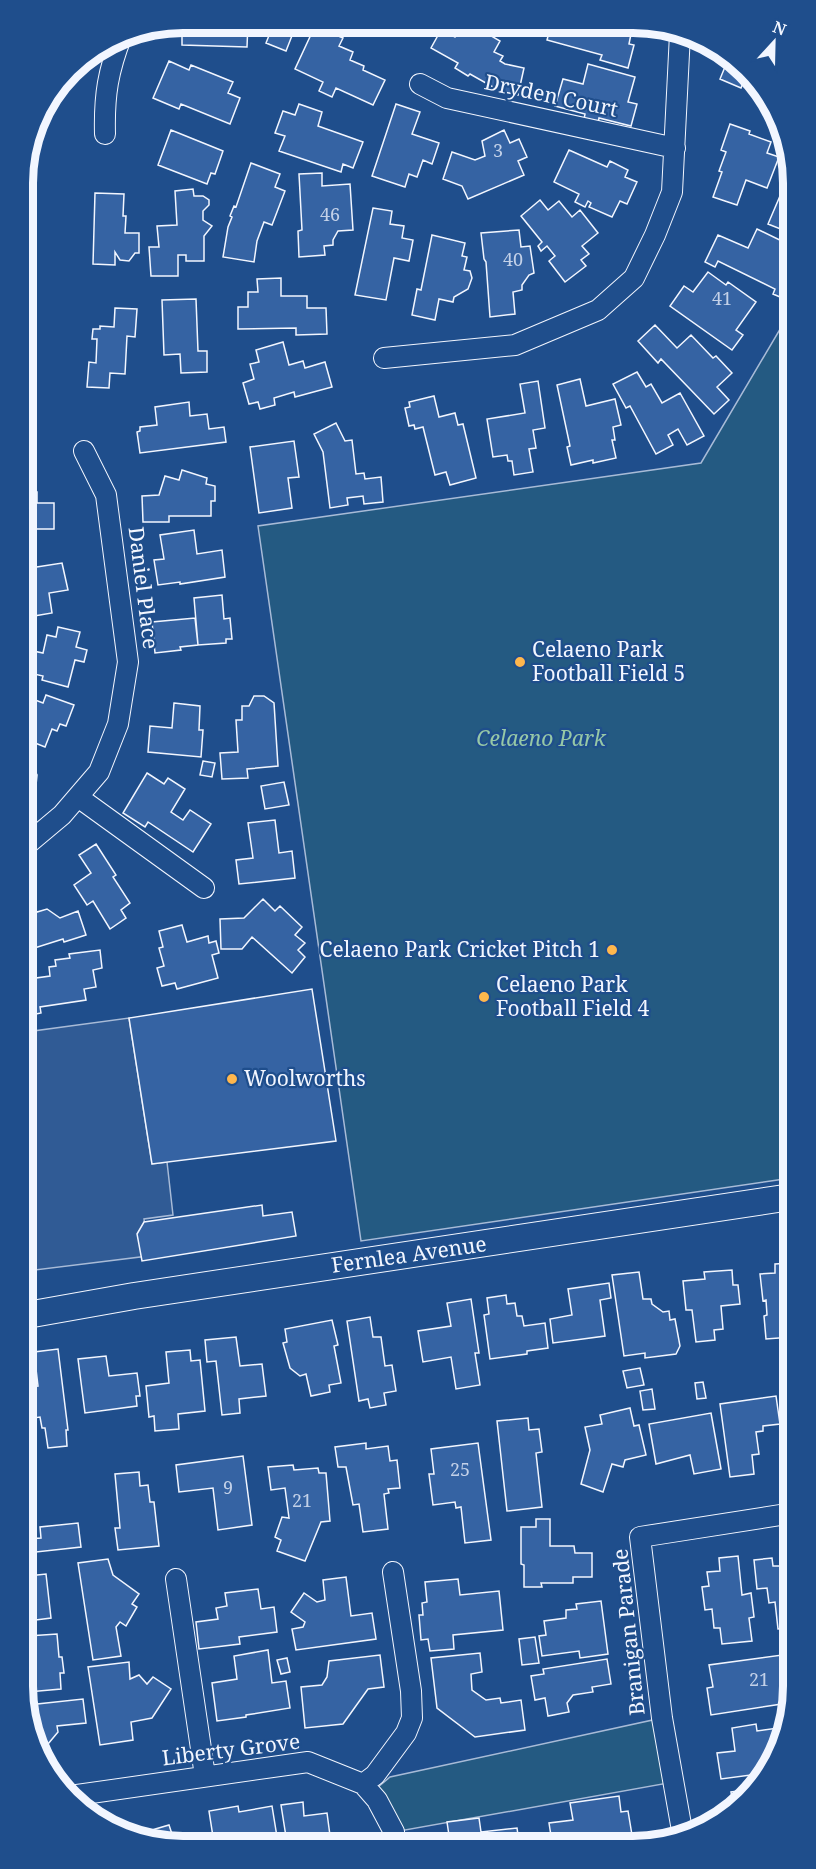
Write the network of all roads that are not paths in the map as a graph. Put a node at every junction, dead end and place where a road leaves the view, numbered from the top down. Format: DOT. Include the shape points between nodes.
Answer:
graph roads {
  1 [pos="680,41"];
  2 [pos="117,48"];
  3 [pos="420,84"];
  4 [pos="105,134"];
  5 [pos="675,148"];
  6 [pos="384,358"];
  7 [pos="84,451"];
  8 [pos="78,796"];
  9 [pos="33,839"];
  10 [pos="204,888"];
  11 [pos="783,1198"];
  12 [pos="33,1314"];
  13 [pos="783,1514"];
  14 [pos="393,1572"];
  15 [pos="176,1580"];
  16 [pos="205,1776"];
  17 [pos="363,1784"];
  18 [pos="80,1795"];
  19 [pos="682,1828"];
  20 [pos="394,1836"];
  1 -- 5 [label="street"];
  2 -- 4 [label="street" via="109,68 104,103"];
  3 -- 5 [label="street, Dryden Court" via="447,98"];
  5 -- 6 [label="street" via="672,192 655,235 634,278 598,310 515,345"];
  7 -- 8 [label="street, Daniel Place" via="106,495 128,662 118,724 99,772"];
  8 -- 9 [label="street, Daniel Place"];
  8 -- 10 [label="street"];
  11 -- 12 [label="street, Fernlea Avenue"];
  13 -- 19 [label="street, Branigan Parade" via="640,1537 662,1718"];
  14 -- 17 [label="street" via="412,1718 406,1733"];
  15 -- 16 [label="street"];
  16 -- 17 [label="street, Liberty Grove" via="308,1762"];
  16 -- 18 [label="street, Liberty Grove"];
  17 -- 20 [label="street" via="377,1800"];
}
